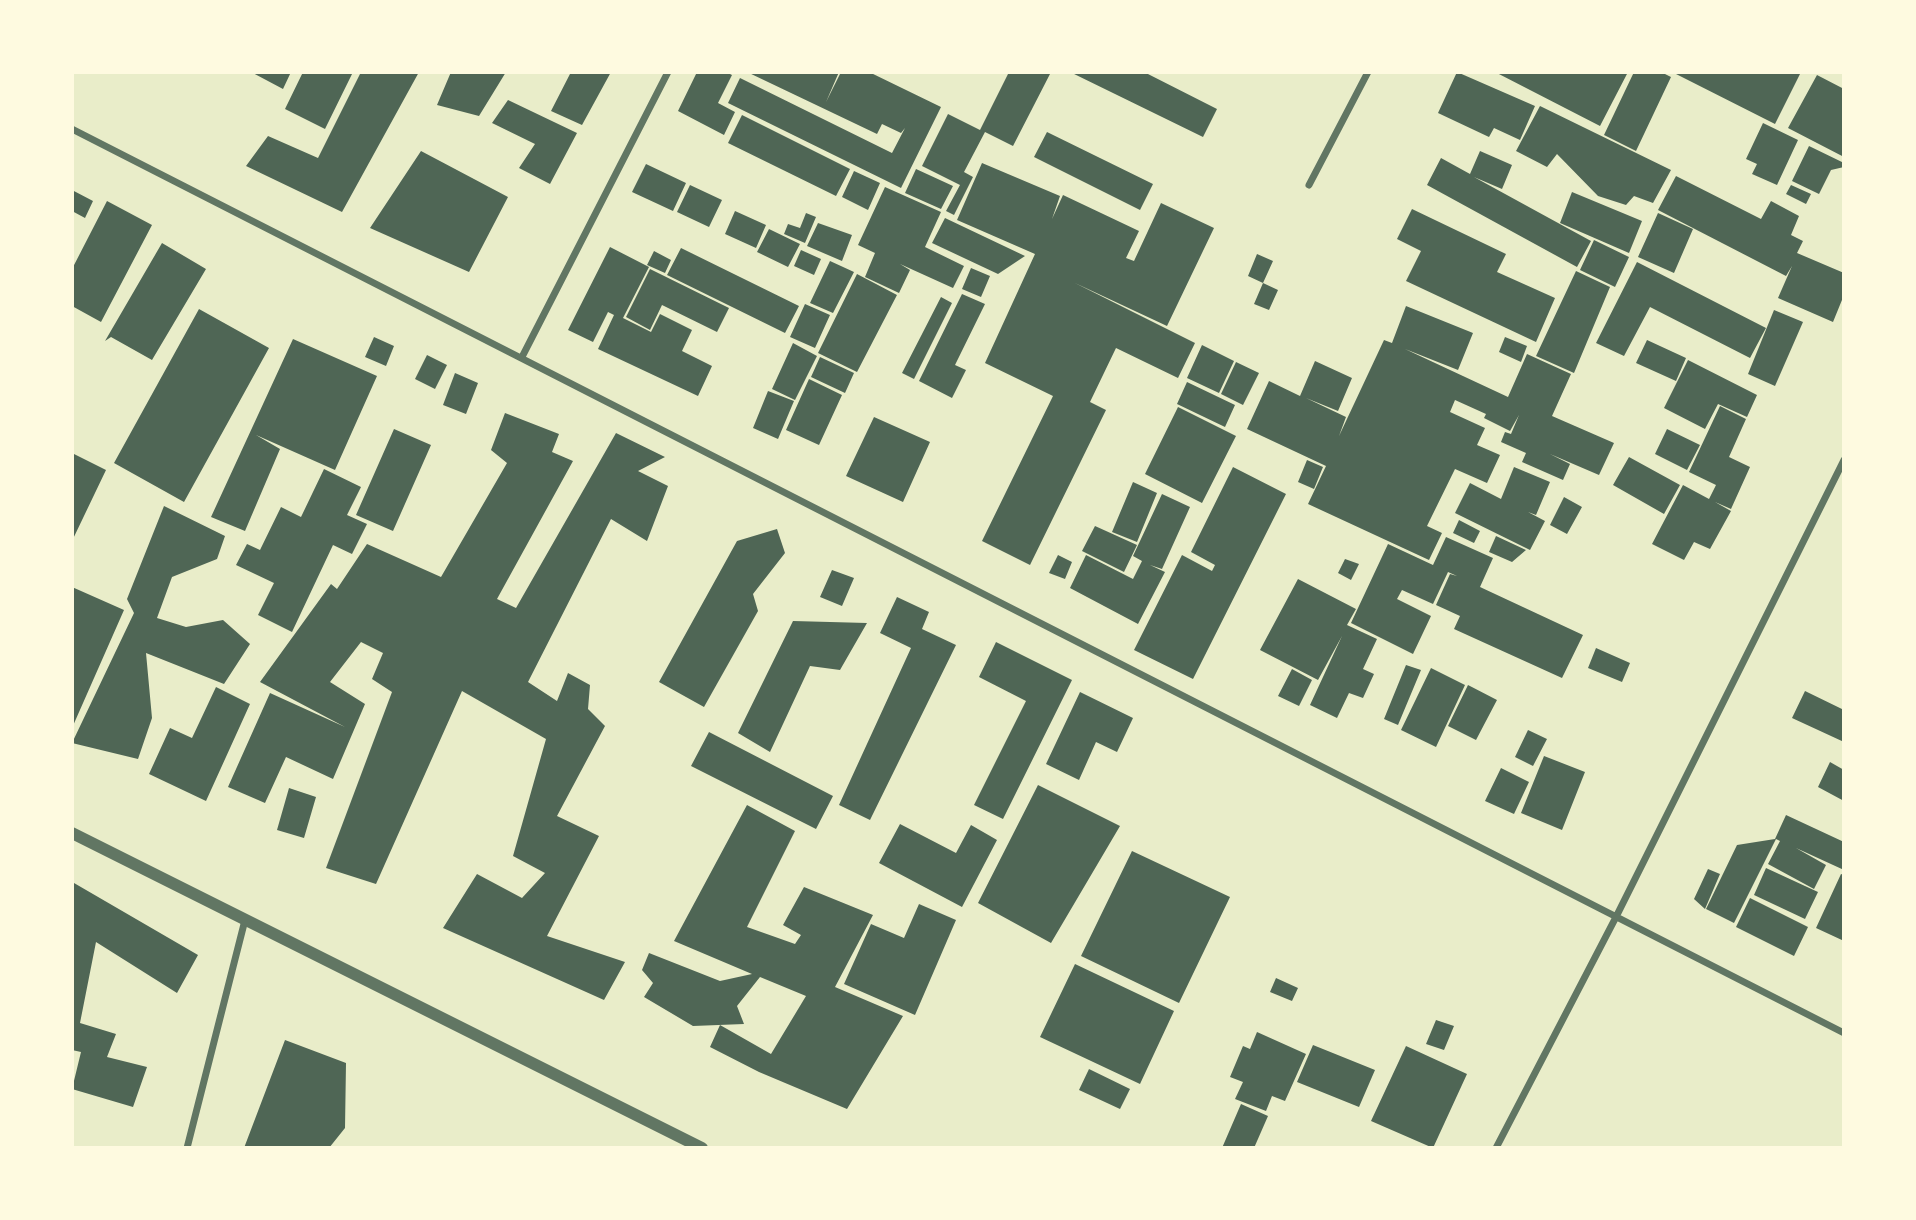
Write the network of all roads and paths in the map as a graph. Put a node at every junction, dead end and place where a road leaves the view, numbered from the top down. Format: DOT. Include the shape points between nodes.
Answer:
graph roads {
  1 [pos="668,72"];
  2 [pos="1368,72"];
  3 [pos="72,129"];
  4 [pos="1309,185"];
  5 [pos="522,357"];
  6 [pos="1844,460"];
  7 [pos="72,833"];
  8 [pos="1616,917"];
  9 [pos="245,920"];
  10 [pos="1844,1032"];
  11 [pos="187,1148"];
  12 [pos="702,1148"];
  13 [pos="1496,1148"];
  1 -- 5 [label="street"];
  2 -- 4 [label="street"];
  3 -- 5 [label="street"];
  5 -- 8 [label="street"];
  6 -- 8 [label="street"];
  7 -- 9 [label="street"];
  8 -- 10 [label="street"];
  8 -- 13 [label="street"];
  9 -- 11 [label="street"];
  9 -- 12 [label="street"];
}
